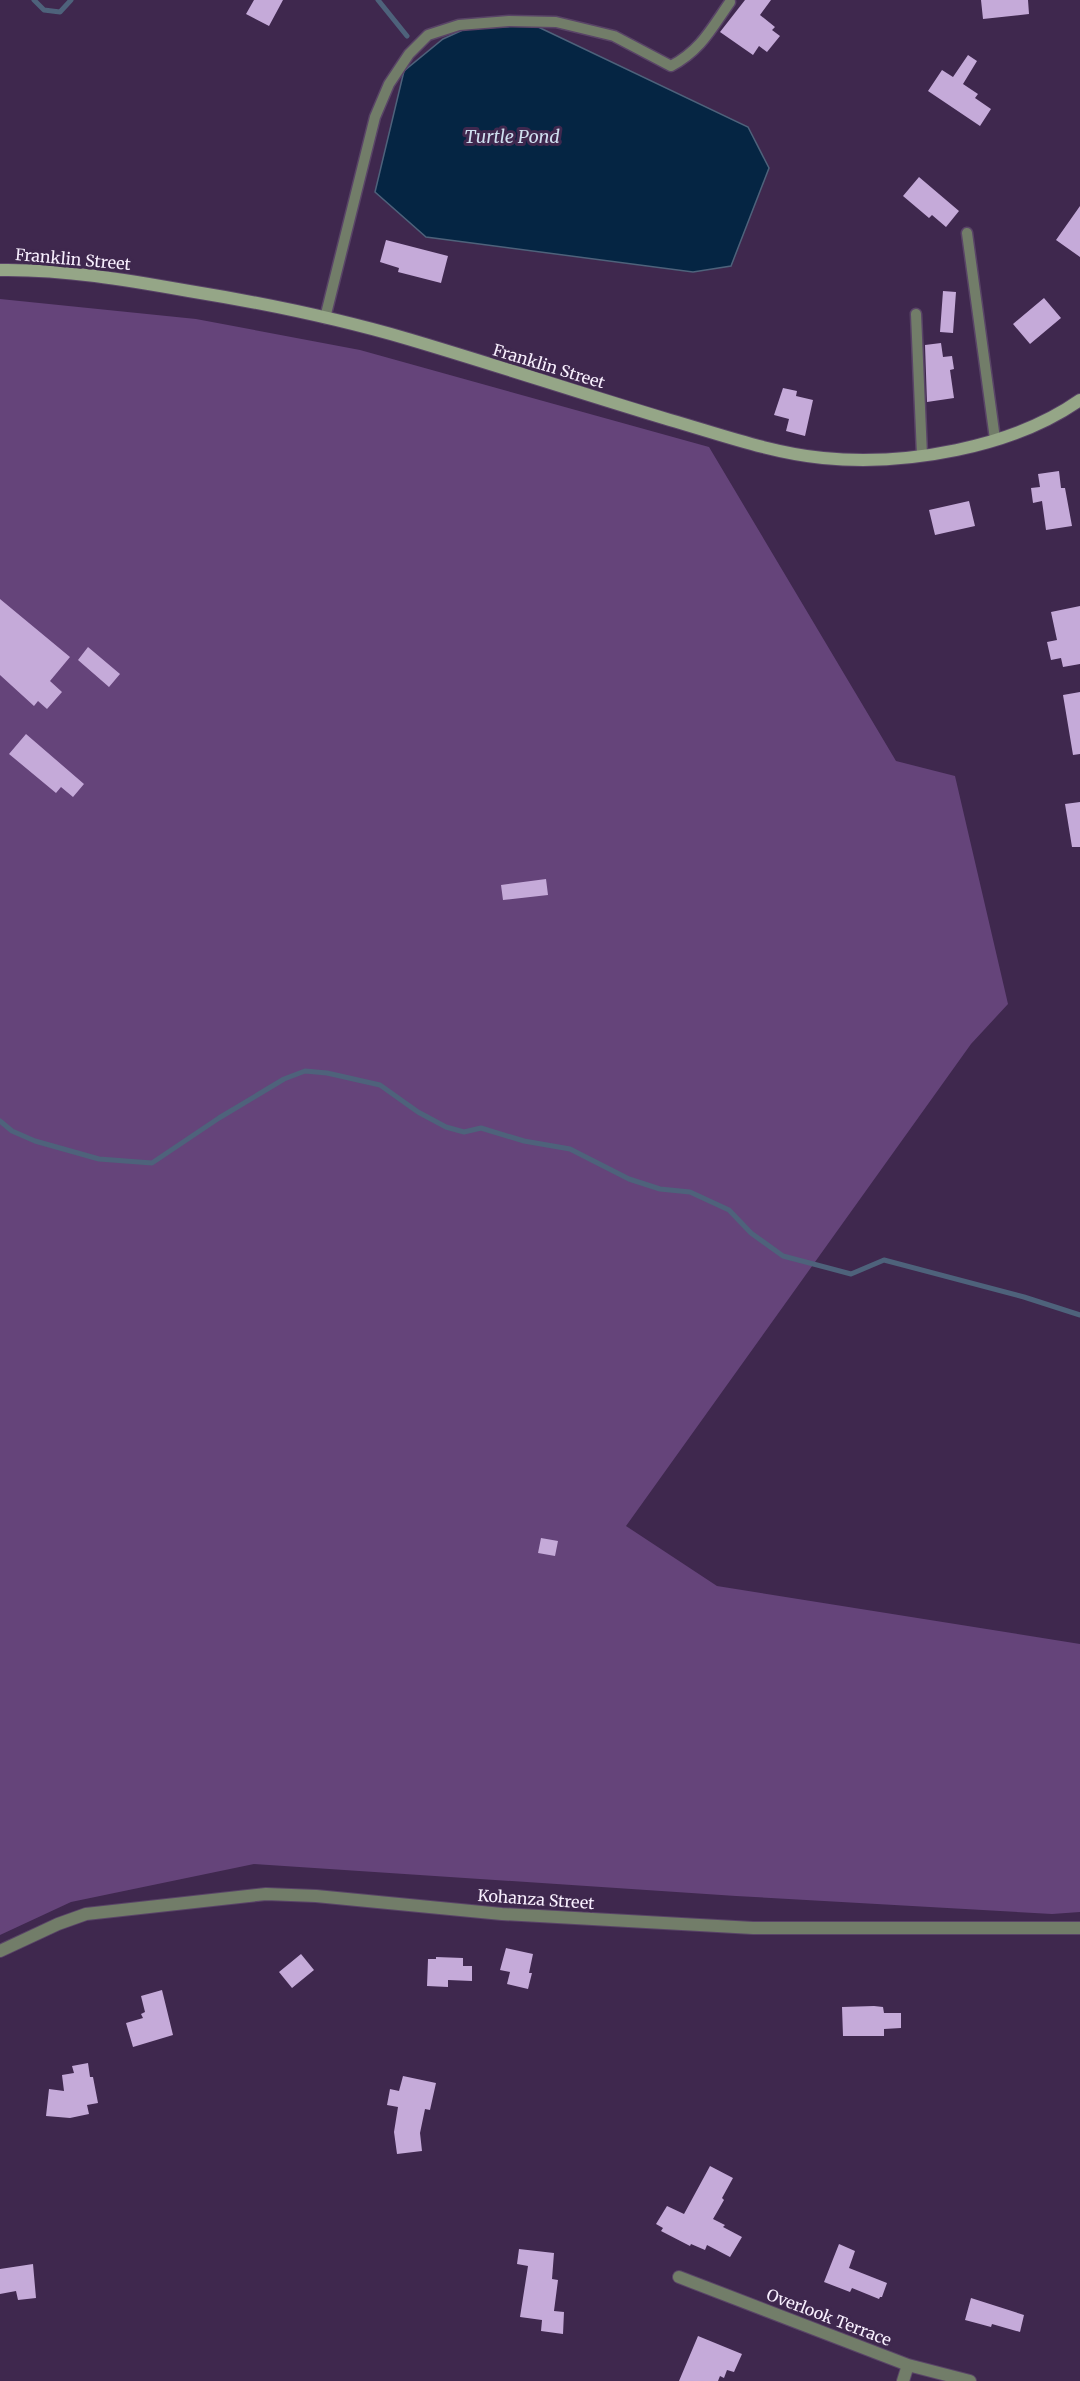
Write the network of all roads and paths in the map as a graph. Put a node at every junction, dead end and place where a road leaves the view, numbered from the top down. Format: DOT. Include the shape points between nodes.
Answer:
graph roads {
  1 [pos="730,2"];
  2 [pos="967,233"];
  3 [pos="0,270"];
  4 [pos="916,314"];
  5 [pos="325,318"];
  6 [pos="1080,400"];
  7 [pos="995,440"];
  8 [pos="922,455"];
  9 [pos="1080,1928"];
  10 [pos="0,1951"];
  11 [pos="679,2277"];
  12 [pos="908,2364"];
  13 [pos="903,2381"];
  14 [pos="970,2381"];
  1 -- 5 [label="lane" via="703,41 689,56 671,66 614,36 556,22 459,25 428,35 409,54 389,84 375,117"];
  2 -- 7 [label="lane"];
  3 -- 5 [label="main road, Franklin Street" via="134,281"];
  4 -- 8 [label="lane"];
  5 -- 8 [label="main road, Franklin Street" via="777,449 824,458 873,460"];
  6 -- 7 [label="main road, Franklin Street" via="1042,423"];
  7 -- 8 [label="main road, Franklin Street"];
  9 -- 10 [label="street, Kohanza Street" via="763,1929 502,1914 266,1894 86,1914"];
  11 -- 12 [label="street, Overlook Terrace"];
  12 -- 13 [label="street"];
  12 -- 14 [label="street, Overlook Terrace"];
}
